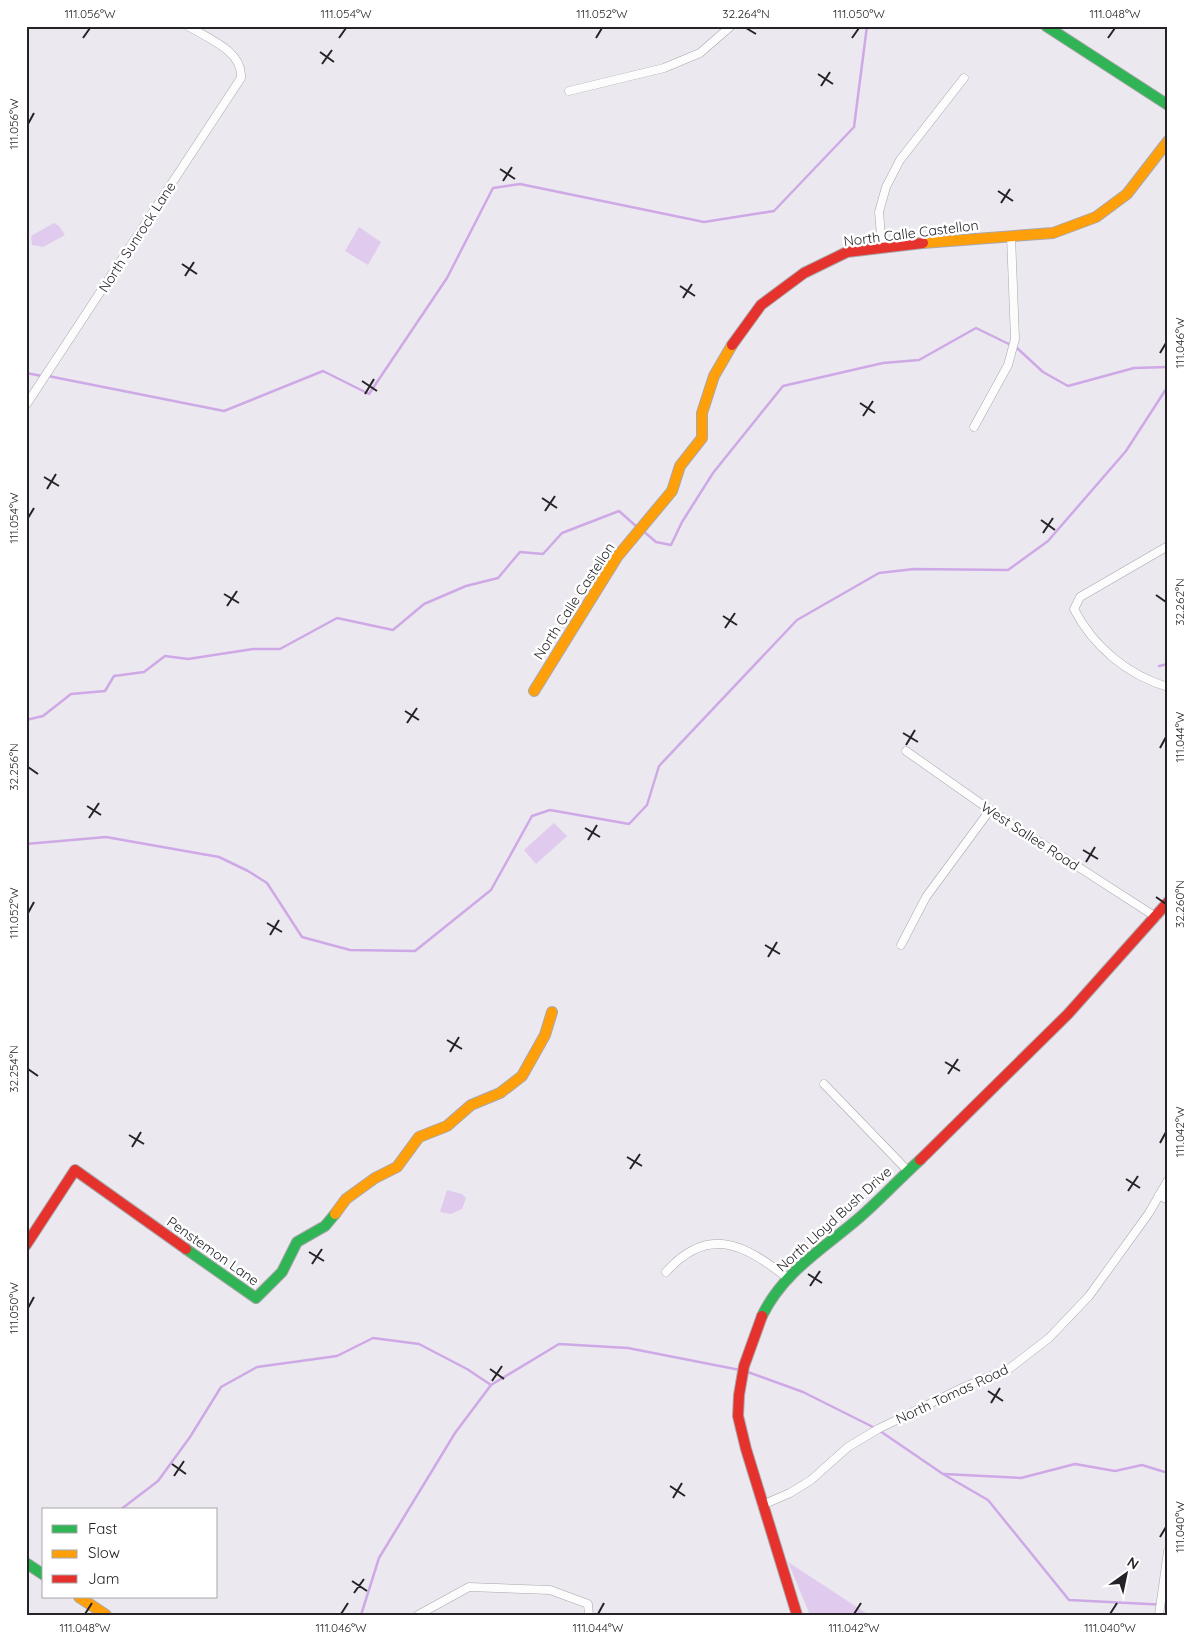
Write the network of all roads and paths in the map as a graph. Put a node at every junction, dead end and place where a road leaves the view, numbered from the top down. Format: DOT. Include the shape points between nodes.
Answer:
graph roads {
  1 [pos="188,26"];
  2 [pos="731,26"];
  3 [pos="1046,26"];
  4 [pos="964,78"];
  5 [pos="569,91"];
  6 [pos="1168,105"];
  7 [pos="1168,141"];
  8 [pos="1011,236"];
  9 [pos="882,247"];
  10 [pos="26,405"];
  11 [pos="974,427"];
  12 [pos="1168,546"];
  13 [pos="1168,687"];
  14 [pos="534,691"];
  15 [pos="906,750"];
  16 [pos="990,810"];
  17 [pos="1168,902"];
  18 [pos="1156,916"];
  19 [pos="901,945"];
  20 [pos="552,1012"];
  21 [pos="824,1084"];
  22 [pos="908,1171"];
  23 [pos="1168,1180"];
  24 [pos="1159,1196"];
  25 [pos="1168,1200"];
  26 [pos="26,1245"];
  27 [pos="666,1272"];
  28 [pos="786,1277"];
  29 [pos="762,1505"];
  30 [pos="1168,1551"];
  31 [pos="26,1563"];
  32 [pos="42,1573"];
  33 [pos="80,1598"];
  34 [pos="106,1615"];
  35 [pos="418,1615"];
  36 [pos="589,1615"];
  37 [pos="797,1615"];
  38 [pos="1158,1615"];
  1 -- 10 [label="street, North Sunrock Lane" via="235,55 242,67 241,78"];
  2 -- 5 [label="street" via="700,53 664,68"];
  3 -- 6 [label="street"];
  4 -- 9 [label="street" via="900,160 890,180 879,212"];
  7 -- 8 [label="street, North Calle Castellon" via="1128,194 1096,217 1052,233"];
  8 -- 9 [label="street, North Calle Castellon"];
  8 -- 11 [label="street" via="1015,339 1008,365"];
  9 -- 14 [label="street, North Calle Castellon" via="847,252 804,273 761,305 726,353 714,376 702,413 702,438 680,466 672,491 617,556"];
  12 -- 13 [label="street" via="1080,597 1074,609 1101,647 1140,676"];
  15 -- 16 [label="street, West Sallee Road"];
  16 -- 18 [label="street, West Sallee Road"];
  16 -- 19 [label="street" via="926,897"];
  17 -- 18 [label="street, North Lloyd Bush Drive"];
  18 -- 22 [label="street, North Lloyd Bush Drive" via="995,1088"];
  20 -- 26 [label="street, Penstemon Lane" via="545,1035 522,1076 500,1093 471,1105 447,1126 419,1138 397,1167 346,1199 324,1226 297,1242 282,1272 256,1298 75,1170"];
  21 -- 22 [label="street"];
  22 -- 28 [label="street, North Lloyd Bush Drive" via="854,1223"];
  23 -- 24 [label="street, North Tomas Road"];
  24 -- 25 [label="street"];
  24 -- 29 [label="street, North Tomas Road" via="1089,1296 1049,1338 1010,1368 878,1429 848,1447 790,1494"];
  27 -- 28 [label="street" via="687,1253 720,1243 739,1246 753,1253"];
  28 -- 29 [label="street, North Lloyd Bush Drive" via="758,1323 739,1392 739,1423"];
  29 -- 37 [label="street, North Lloyd Bush Drive"];
  30 -- 38 [label="street"];
  31 -- 32 [label="street"];
  33 -- 34 [label="street"];
  35 -- 36 [label="street" via="469,1587 550,1590 588,1604"];
}
